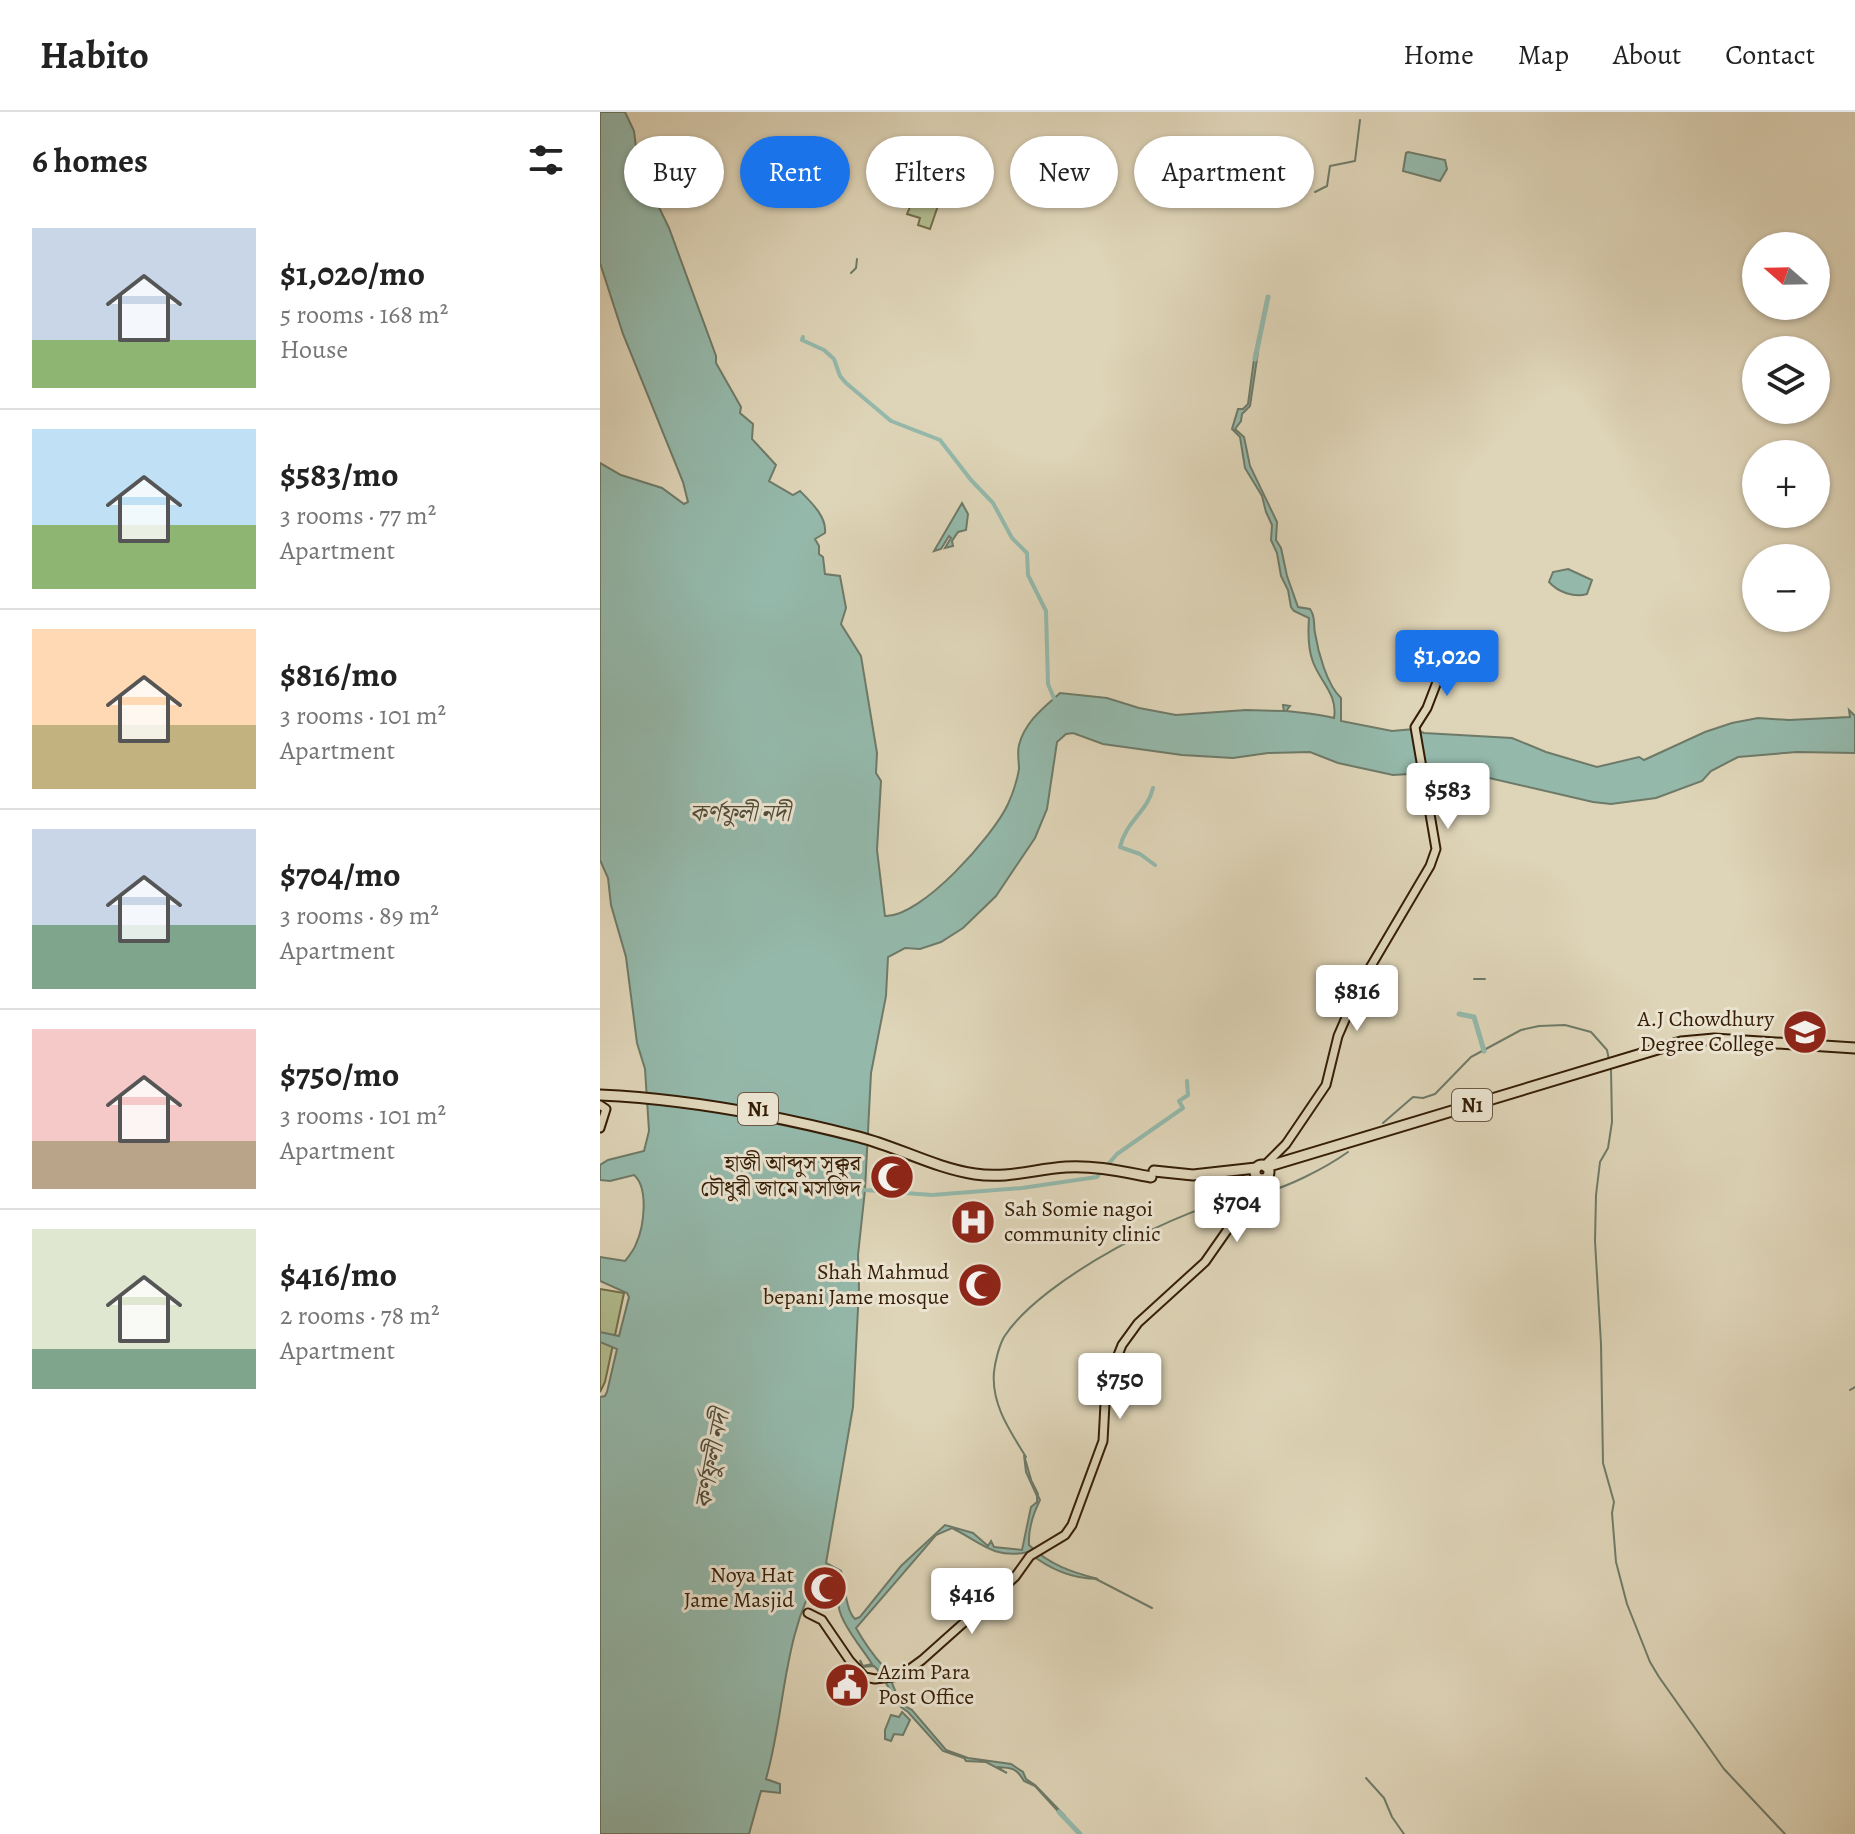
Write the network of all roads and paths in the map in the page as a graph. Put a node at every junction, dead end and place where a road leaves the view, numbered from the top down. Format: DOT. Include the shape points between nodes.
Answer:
graph roads {
  1 [pos="1452,643"];
  2 [pos="1855,1050"];
  3 [pos="600,1093"];
  4 [pos="600,1105"];
  5 [pos="600,1128"];
  6 [pos="1261,1174"];
  7 [pos="808,1613"];
  1 -- 6 [label="main road" via="1415,727 1436,849 1430,866 1361,983 1338,1036 1326,1085"];
  2 -- 6 [label="highway, N1" via="1681,1045"];
  3 -- 6 [label="highway, N1" via="748,1107 863,1134 961,1169 993,1174 1065,1164 1153,1174"];
  4 -- 5 [label="main road" via="606,1109"];
  6 -- 7 [label="main road" via="1205,1262 1138,1323 1122,1345 1106,1385 1104,1439 1065,1535 1030,1556 1015,1577 906,1673 865,1677 822,1620"];
}
